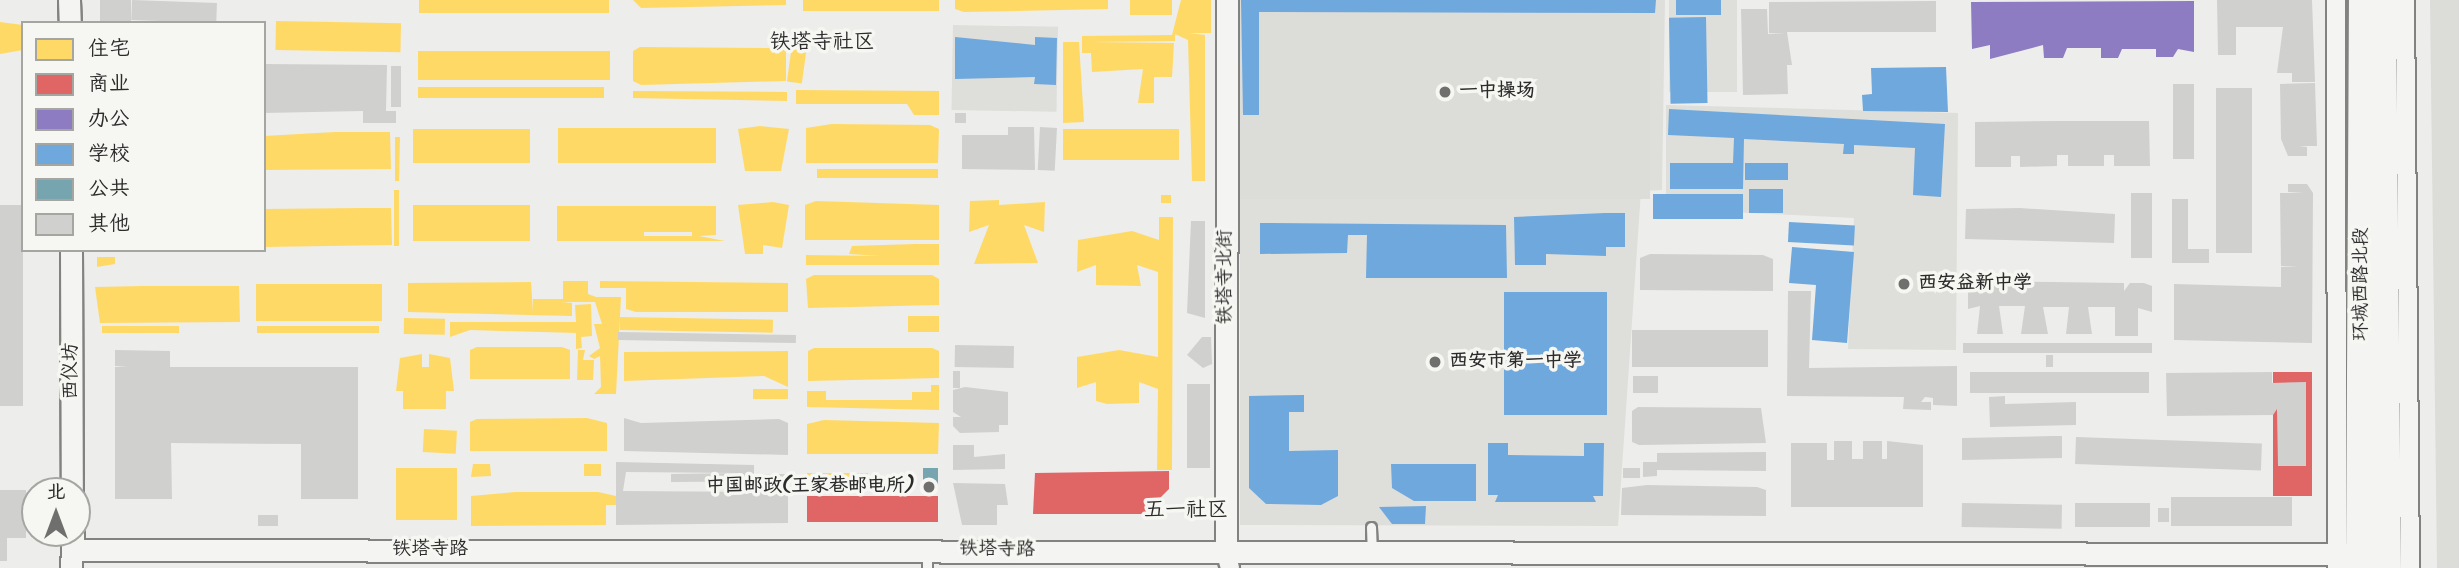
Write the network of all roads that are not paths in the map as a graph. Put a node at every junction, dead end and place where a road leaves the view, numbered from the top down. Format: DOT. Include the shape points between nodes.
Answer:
graph roads {
  1 [pos="69,0"];
  2 [pos="1227,0"];
  3 [pos="2336,0"];
  4 [pos="2363,0"];
  5 [pos="2382,0"];
  6 [pos="2405,0"];
  7 [pos="70,21"];
  8 [pos="71,252"];
  9 [pos="72,477"];
  10 [pos="1371,527"];
  11 [pos="72,550"];
  12 [pos="1372,554"];
  13 [pos="927,558"];
  14 [pos="527,559"];
  15 [pos="1228,561"];
  16 [pos="2349,561"];
  17 [pos="1727,562"];
  18 [pos="2387,568"];
  19 [pos="2410,568"];
  1 -- 7 [label="street"];
  2 -- 15 [label="street, 铁塔寺北街"];
  3 -- 16 [label="street"];
  4 -- 16 [label="main road, 环城西路北段"];
  5 -- 18 [label="main road, 环城西路北段"];
  6 -- 19 [label="street"];
  8 -- 9 [label="street, 西仪坊"];
  10 -- 12 [label="lane"];
  11 -- 14 [label="street, 铁塔寺路"];
  12 -- 15 [label="street, 铁塔寺路"];
  12 -- 17 [label="street, 铁塔寺路"];
  13 -- 14 [label="street, 铁塔寺路"];
  13 -- 15 [label="street, 铁塔寺路"];
  16 -- 17 [label="street, 铁塔寺路"];
}
